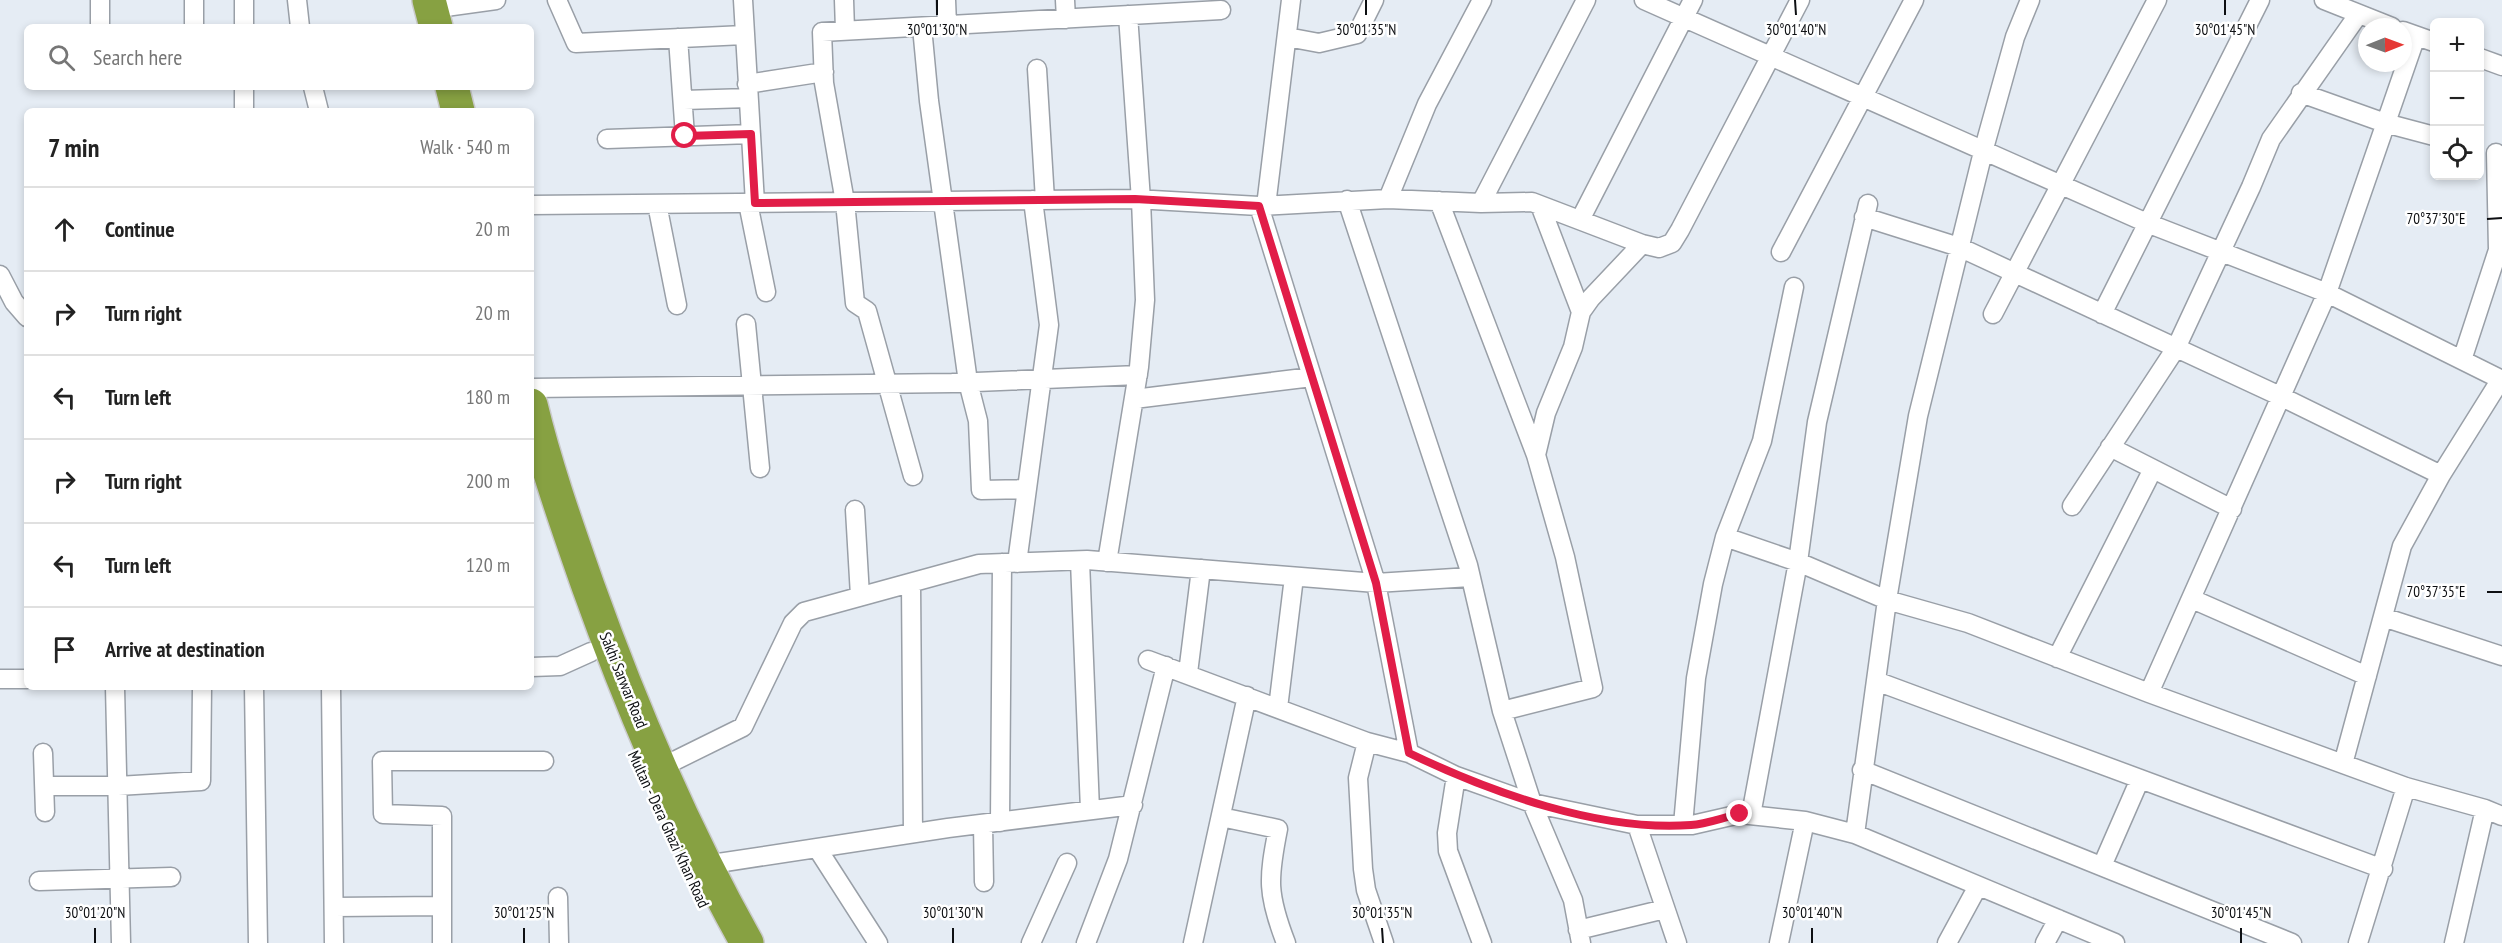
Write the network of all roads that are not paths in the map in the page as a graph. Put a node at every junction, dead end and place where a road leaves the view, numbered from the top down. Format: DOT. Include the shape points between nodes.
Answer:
graph roads {
  1 [pos="100,0"];
  2 [pos="194,0"];
  3 [pos="244,0"];
  4 [pos="297,0"];
  5 [pos="496,0"];
  6 [pos="557,0"];
  7 [pos="743,0"];
  8 [pos="844,0"];
  9 [pos="946,0"];
  10 [pos="1065,0"];
  11 [pos="1291,0"];
  12 [pos="1374,0"];
  13 [pos="1482,0"];
  14 [pos="1586,0"];
  15 [pos="1644,0"];
  16 [pos="1693,0"];
  17 [pos="1800,0"];
  18 [pos="1914,0"];
  19 [pos="2030,0"];
  20 [pos="2157,0"];
  21 [pos="2260,0"];
  22 [pos="2324,0"];
  23 [pos="1179,6"];
  24 [pos="1221,10"];
  25 [pos="425,13"];
  26 [pos="1128,15"];
  27 [pos="2358,15"];
  28 [pos="2366,18"];
  29 [pos="1066,19"];
  30 [pos="1683,19"];
  31 [pos="100,24"];
  32 [pos="194,24"];
  33 [pos="244,24"];
  34 [pos="300,24"];
  35 [pos="947,25"];
  36 [pos="922,27"];
  37 [pos="845,30"];
  38 [pos="744,34"];
  39 [pos="2412,34"];
  40 [pos="1287,37"];
  41 [pos="678,38"];
  42 [pos="2430,41"];
  43 [pos="1770,57"];
  44 [pos="2484,59"];
  45 [pos="2502,66"];
  46 [pos="1037,69"];
  47 [pos="824,72"];
  48 [pos="2399,72"];
  49 [pos="244,90"];
  50 [pos="314,90"];
  51 [pos="434,90"];
  52 [pos="453,90"];
  53 [pos="748,91"];
  54 [pos="2301,93"];
  55 [pos="1861,96"];
  56 [pos="684,100"];
  57 [pos="244,108"];
  58 [pos="318,108"];
  59 [pos="438,108"];
  60 [pos="457,108"];
  61 [pos="2385,123"];
  62 [pos="751,134"];
  63 [pos="2430,135"];
  64 [pos="685,136"];
  65 [pos="608,139"];
  66 [pos="1983,152"];
  67 [pos="2492,152"];
  68 [pos="2061,183"];
  69 [pos="1388,199"];
  70 [pos="1039,200"];
  71 [pos="1141,200"];
  72 [pos="1347,200"];
  73 [pos="945,201"];
  74 [pos="1439,201"];
  75 [pos="845,202"];
  76 [pos="752,203"];
  77 [pos="1481,203"];
  78 [pos="657,204"];
  79 [pos="534,205"];
  80 [pos="1540,205"];
  81 [pos="1262,206"];
  82 [pos="1580,220"];
  83 [pos="2147,223"];
  84 [pos="1642,244"];
  85 [pos="1959,247"];
  86 [pos="1781,252"];
  87 [pos="2222,252"];
  88 [pos="2016,274"];
  89 [pos="0,275"];
  90 [pos="1794,287"];
  91 [pos="766,292"];
  92 [pos="2327,293"];
  93 [pos="677,305"];
  94 [pos="1581,312"];
  95 [pos="24,314"];
  96 [pos="1994,314"];
  97 [pos="2102,314"];
  98 [pos="746,324"];
  99 [pos="2176,348"];
  100 [pos="2462,360"];
  101 [pos="1138,375"];
  102 [pos="1312,377"];
  103 [pos="1042,379"];
  104 [pos="2502,379"];
  105 [pos="968,382"];
  106 [pos="887,383"];
  107 [pos="753,386"];
  108 [pos="534,388"];
  109 [pos="2282,397"];
  110 [pos="1134,399"];
  111 [pos="534,446"];
  112 [pos="2110,447"];
  113 [pos="1536,455"];
  114 [pos="760,468"];
  115 [pos="2153,469"];
  116 [pos="536,473"];
  117 [pos="2441,475"];
  118 [pos="913,476"];
  119 [pos="1027,489"];
  120 [pos="2072,506"];
  121 [pos="2232,509"];
  122 [pos="855,510"];
  123 [pos="1725,537"];
  124 [pos="1080,561"];
  125 [pos="1107,562"];
  126 [pos="1798,562"];
  127 [pos="1010,563"];
  128 [pos="1201,569"];
  129 [pos="1294,577"];
  130 [pos="1470,577"];
  131 [pos="911,583"];
  132 [pos="1376,583"];
  133 [pos="860,596"];
  134 [pos="2192,599"];
  135 [pos="1887,600"];
  136 [pos="2383,617"];
  137 [pos="591,652"];
  138 [pos="2502,656"];
  139 [pos="2057,658"];
  140 [pos="1148,660"];
  141 [pos="1166,666"];
  142 [pos="534,667"];
  143 [pos="1188,673"];
  144 [pos="2367,676"];
  145 [pos="0,679"];
  146 [pos="24,679"];
  147 [pos="1876,681"];
  148 [pos="115,690"];
  149 [pos="202,690"];
  150 [pos="254,690"];
  151 [pos="331,690"];
  152 [pos="2149,693"];
  153 [pos="1247,696"];
  154 [pos="1278,708"];
  155 [pos="1502,711"];
  156 [pos="1367,742"];
  157 [pos="43,753"];
  158 [pos="1409,753"];
  159 [pos="544,761"];
  160 [pos="2343,764"];
  161 [pos="660,768"];
  162 [pos="1862,770"];
  163 [pos="1456,776"];
  164 [pos="2140,779"];
  165 [pos="45,786"];
  166 [pos="118,786"];
  167 [pos="2406,788"];
  168 [pos="1532,803"];
  169 [pos="1133,805"];
  170 [pos="2485,809"];
  171 [pos="1090,810"];
  172 [pos="45,812"];
  173 [pos="1751,815"];
  174 [pos="2502,816"];
  175 [pos="1221,817"];
  176 [pos="1805,820"];
  177 [pos="992,823"];
  178 [pos="1637,825"];
  179 [pos="1683,825"];
  180 [pos="913,833"];
  181 [pos="1856,834"];
  182 [pos="817,848"];
  183 [pos="1067,863"];
  184 [pos="705,864"];
  185 [pos="2102,867"];
  186 [pos="2383,869"];
  187 [pos="171,877"];
  188 [pos="119,879"];
  189 [pos="39,881"];
  190 [pos="984,882"];
  191 [pos="1978,886"];
  192 [pos="558,897"];
  193 [pos="442,906"];
  194 [pos="334,907"];
  195 [pos="1665,909"];
  196 [pos="2058,919"];
  197 [pos="731,936"];
  198 [pos="1580,936"];
  199 [pos="121,943"];
  200 [pos="258,943"];
  201 [pos="334,943"];
  202 [pos="442,943"];
  203 [pos="559,943"];
  204 [pos="878,943"];
  205 [pos="1031,943"];
  206 [pos="1086,943"];
  207 [pos="1193,943"];
  208 [pos="1286,943"];
  209 [pos="1384,943"];
  210 [pos="1482,943"];
  211 [pos="1677,943"];
  212 [pos="1779,943"];
  213 [pos="1947,943"];
  214 [pos="2045,943"];
  215 [pos="2115,943"];
  216 [pos="2292,943"];
  217 [pos="2358,943"];
  218 [pos="2454,943"];
  1 -- 31 [label="street"];
  2 -- 32 [label="street"];
  3 -- 33 [label="street"];
  4 -- 34 [label="street"];
  5 -- 25 [label="street"];
  6 -- 41 [label="street" via="576,43"];
  7 -- 38 [label="street"];
  8 -- 37 [label="street"];
  9 -- 35 [label="street"];
  10 -- 29 [label="street"];
  11 -- 40 [label="street"];
  12 -- 40 [label="street" via="1357,34 1319,43"];
  13 -- 69 [label="street" via="1427,104"];
  14 -- 77 [label="street"];
  15 -- 30 [label="street"];
  16 -- 30 [label="street"];
  17 -- 43 [label="street"];
  18 -- 55 [label="street"];
  19 -- 66 [label="street" via="2015,37"];
  20 -- 68 [label="street"];
  21 -- 83 [label="street"];
  22 -- 27 [label="street"];
  23 -- 24 [label="street"];
  23 -- 26 [label="street"];
  26 -- 29 [label="street"];
  26 -- 71 [label="street"];
  27 -- 28 [label="street"];
  27 -- 54 [label="street"];
  29 -- 35 [label="street"];
  30 -- 43 [label="street"];
  30 -- 82 [label="street"];
  35 -- 36 [label="street"];
  36 -- 37 [label="street"];
  36 -- 73 [label="street"];
  37 -- 47 [label="street" via="822,32"];
  38 -- 41 [label="street"];
  38 -- 53 [label="street"];
  39 -- 42 [label="street"];
  40 -- 81 [label="street"];
  41 -- 56 [label="street"];
  43 -- 55 [label="street"];
  43 -- 84 [label="street" via="1672,243 1659,248"];
  44 -- 45 [label="street"];
  46 -- 70 [label="street"];
  47 -- 53 [label="street"];
  47 -- 75 [label="street"];
  48 -- 61 [label="street"];
  49 -- 57 [label="street"];
  50 -- 58 [label="street"];
  51 -- 59 [label="highway"];
  52 -- 60 [label="highway"];
  53 -- 56 [label="street"];
  53 -- 62 [label="street"];
  54 -- 61 [label="street"];
  54 -- 87 [label="street" via="2271,139"];
  55 -- 66 [label="street"];
  55 -- 86 [label="street"];
  56 -- 64 [label="street"];
  61 -- 63 [label="street"];
  61 -- 92 [label="street"];
  62 -- 64 [label="street"];
  62 -- 76 [label="street"];
  64 -- 65 [label="street"];
  66 -- 68 [label="street"];
  66 -- 85 [label="street"];
  67 -- 100 [label="street" via="2498,250"];
  68 -- 83 [label="street"];
  68 -- 88 [label="street"];
  69 -- 72 [label="street"];
  69 -- 74 [label="street"];
  70 -- 71 [label="street"];
  70 -- 73 [label="street"];
  70 -- 103 [label="street" via="1049,325"];
  71 -- 81 [label="street"];
  71 -- 101 [label="street" via="1145,300"];
  72 -- 81 [label="street"];
  72 -- 130 [label="street"];
  73 -- 75 [label="street"];
  73 -- 105 [label="street"];
  74 -- 77 [label="street"];
  74 -- 113 [label="street"];
  75 -- 76 [label="street"];
  75 -- 106 [label="street" via="855,303 867,311"];
  76 -- 78 [label="street"];
  76 -- 91 [label="street"];
  77 -- 80 [label="street"];
  78 -- 79 [label="street"];
  78 -- 93 [label="street"];
  80 -- 82 [label="street"];
  80 -- 94 [label="street"];
  81 -- 102 [label="street"];
  82 -- 84 [label="street"];
  83 -- 87 [label="street"];
  83 -- 97 [label="street"];
  84 -- 94 [label="street"];
  85 -- 88 [label="street"];
  85 -- 126 [label="street" via="1866,210 1817,422"];
  85 -- 135 [label="street" via="1918,416"];
  87 -- 92 [label="street"];
  87 -- 99 [label="street"];
  88 -- 96 [label="street"];
  88 -- 97 [label="street"];
  89 -- 95 [label="street"];
  90 -- 123 [label="street" via="1762,441"];
  92 -- 100 [label="street"];
  92 -- 109 [label="street"];
  94 -- 113 [label="street" via="1574,347 1546,413"];
  97 -- 99 [label="street"];
  98 -- 107 [label="street"];
  99 -- 109 [label="street"];
  99 -- 112 [label="street"];
  100 -- 104 [label="street"];
  101 -- 103 [label="street"];
  101 -- 110 [label="street"];
  102 -- 110 [label="street"];
  102 -- 132 [label="street"];
  103 -- 105 [label="street"];
  103 -- 119 [label="street"];
  104 -- 117 [label="street"];
  105 -- 106 [label="street"];
  105 -- 119 [label="street" via="978,421 981,490"];
  106 -- 107 [label="street"];
  106 -- 118 [label="street"];
  107 -- 108 [label="street"];
  107 -- 114 [label="street"];
  109 -- 117 [label="street"];
  109 -- 121 [label="street"];
  110 -- 125 [label="street"];
  111 -- 116 [label="highway, Sakhi Sarwar Road"];
  112 -- 115 [label="street"];
  112 -- 120 [label="street"];
  113 -- 155 [label="street" via="1565,557 1593,688"];
  115 -- 121 [label="street"];
  115 -- 139 [label="street"];
  116 -- 137 [label="highway, Multan - Dera Ghazi Khan Road"];
  116 -- 161 [label="highway, Sakhi Sarwar Road"];
  117 -- 136 [label="street" via="2402,546"];
  119 -- 127 [label="street"];
  121 -- 134 [label="street"];
  122 -- 133 [label="street"];
  123 -- 126 [label="street"];
  123 -- 179 [label="street" via="1696,678"];
  124 -- 125 [label="street"];
  124 -- 127 [label="street"];
  124 -- 171 [label="street"];
  125 -- 128 [label="street"];
  126 -- 135 [label="street"];
  126 -- 173 [label="street"];
  127 -- 131 [label="street" via="979,564"];
  127 -- 177 [label="street"];
  128 -- 129 [label="street"];
  128 -- 143 [label="street"];
  129 -- 132 [label="street"];
  129 -- 154 [label="street"];
  130 -- 132 [label="street"];
  130 -- 155 [label="street"];
  131 -- 133 [label="street"];
  131 -- 180 [label="street"];
  132 -- 158 [label="street"];
  133 -- 161 [label="street" via="804,612 793,623 743,727"];
  134 -- 144 [label="street"];
  134 -- 152 [label="street"];
  135 -- 139 [label="street" via="1968,623"];
  135 -- 147 [label="street"];
  136 -- 138 [label="street"];
  136 -- 144 [label="street"];
  137 -- 142 [label="street" via="560,666"];
  137 -- 197 [label="highway, Multan - Dera Ghazi Khan Road" via="661,819"];
  139 -- 152 [label="street"];
  140 -- 141 [label="street"];
  141 -- 143 [label="street"];
  141 -- 169 [label="street"];
  143 -- 153 [label="street"];
  144 -- 160 [label="street"];
  145 -- 146 [label="street"];
  147 -- 162 [label="street"];
  147 -- 164 [label="street"];
  148 -- 166 [label="street"];
  149 -- 166 [label="street" via="201,781"];
  150 -- 200 [label="street"];
  151 -- 194 [label="street"];
  152 -- 160 [label="street"];
  153 -- 154 [label="street"];
  153 -- 175 [label="street"];
  154 -- 156 [label="street"];
  155 -- 168 [label="street"];
  156 -- 158 [label="street"];
  156 -- 209 [label="street" via="1358,778 1363,869"];
  157 -- 165 [label="street"];
  158 -- 163 [label="street"];
  159 -- 193 [label="street" via="382,761 383,814 442,816"];
  160 -- 167 [label="street"];
  161 -- 184 [label="highway, Sakhi Sarwar Road"];
  162 -- 181 [label="street"];
  162 -- 185 [label="street"];
  163 -- 168 [label="street"];
  163 -- 210 [label="street" via="1448,851"];
  164 -- 185 [label="street"];
  164 -- 186 [label="street"];
  165 -- 166 [label="street"];
  165 -- 172 [label="street"];
  166 -- 188 [label="street"];
  167 -- 170 [label="street"];
  167 -- 186 [label="street"];
  168 -- 178 [label="street"];
  168 -- 198 [label="street" via="1573,900"];
  169 -- 171 [label="street"];
  169 -- 206 [label="street" via="1118,859"];
  170 -- 174 [label="street"];
  170 -- 218 [label="street"];
  171 -- 177 [label="street"];
  173 -- 176 [label="street"];
  173 -- 179 [label="street"];
  175 -- 207 [label="street"];
  175 -- 208 [label="street" via="1278,829 1269,887"];
  176 -- 181 [label="street"];
  176 -- 212 [label="street"];
  177 -- 180 [label="street"];
  177 -- 190 [label="street"];
  178 -- 179 [label="street"];
  178 -- 195 [label="street"];
  180 -- 182 [label="street"];
  181 -- 191 [label="street"];
  182 -- 184 [label="street"];
  182 -- 204 [label="street"];
  183 -- 205 [label="street"];
  184 -- 197 [label="highway, Sakhi Sarwar Road"];
  185 -- 216 [label="street"];
  186 -- 217 [label="street"];
  187 -- 188 [label="street"];
  188 -- 189 [label="street"];
  188 -- 199 [label="street"];
  191 -- 196 [label="street"];
  191 -- 213 [label="street"];
  192 -- 203 [label="street"];
  193 -- 194 [label="street"];
  193 -- 202 [label="street"];
  194 -- 201 [label="street"];
  195 -- 198 [label="street"];
  195 -- 211 [label="street"];
  196 -- 214 [label="street"];
  196 -- 215 [label="street"];
}
